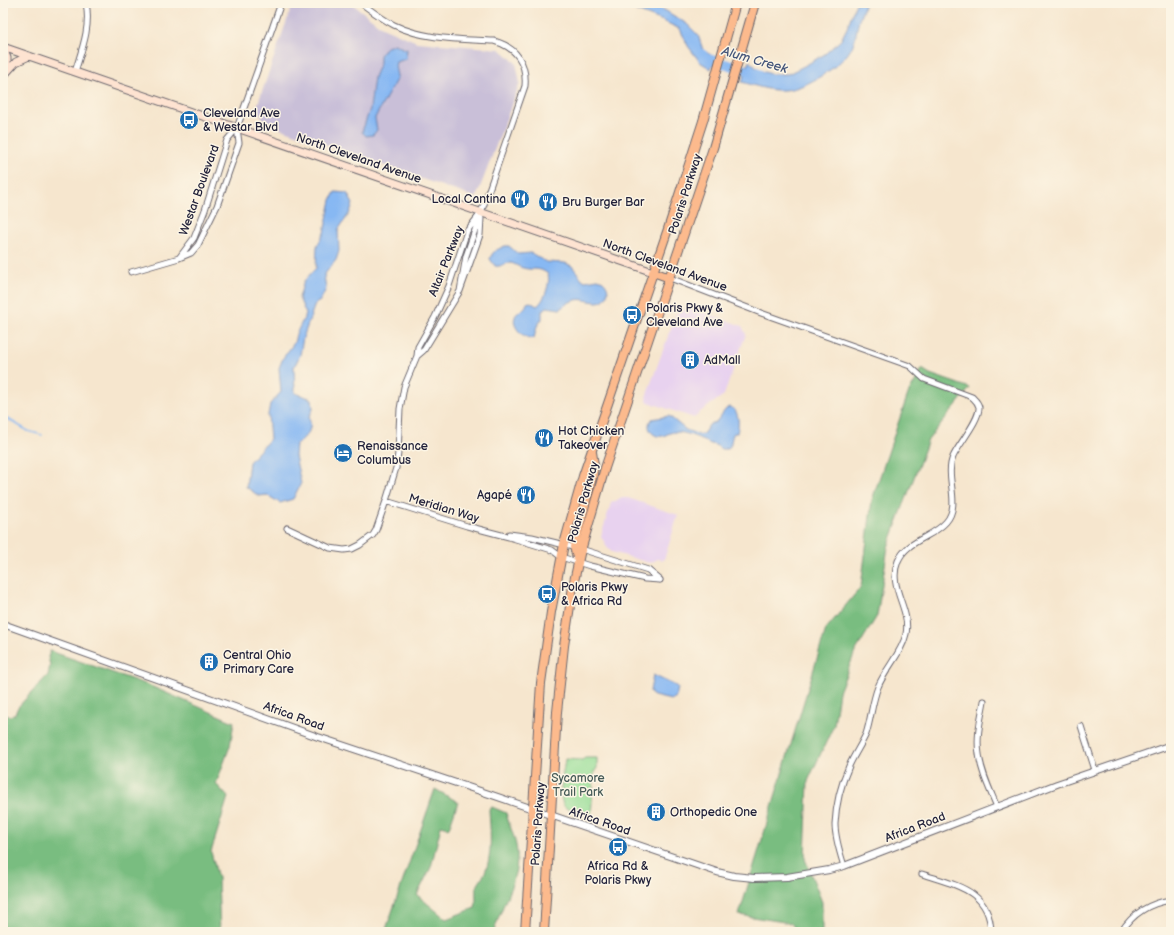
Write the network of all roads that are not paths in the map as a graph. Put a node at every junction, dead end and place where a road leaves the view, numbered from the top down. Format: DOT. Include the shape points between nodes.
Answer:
graph roads {
  1 [pos="86,3"];
  2 [pos="281,3"];
  3 [pos="361,3"];
  4 [pos="736,3"];
  5 [pos="755,3"];
  6 [pos="3,48"];
  7 [pos="29,56"];
  8 [pos="75,72"];
  9 [pos="237,128"];
  10 [pos="481,213"];
  11 [pos="179,258"];
  12 [pos="131,272"];
  13 [pos="653,272"];
  14 [pos="670,278"];
  15 [pos="417,356"];
  16 [pos="592,449"];
  17 [pos="386,501"];
  18 [pos="287,528"];
  19 [pos="496,533"];
  20 [pos="564,544"];
  21 [pos="577,548"];
  22 [pos="561,557"];
  23 [pos="578,561"];
  24 [pos="3,624"];
  25 [pos="984,701"];
  26 [pos="1081,726"];
  27 [pos="1171,745"];
  28 [pos="1095,770"];
  29 [pos="997,807"];
  30 [pos="533,809"];
  31 [pos="551,815"];
  32 [pos="844,866"];
  33 [pos="922,874"];
  34 [pos="1171,900"];
  35 [pos="525,932"];
  36 [pos="544,932"];
  37 [pos="991,932"];
  38 [pos="1121,932"];
  1 -- 8 [label="street" via="87,28"];
  2 -- 9 [label="street, Westar Boulevard"];
  3 -- 10 [label="street" via="382,18 412,32 494,41 509,47 519,56 525,72 525,86"];
  4 -- 13 [label="main road, Polaris Parkway" via="703,121"];
  5 -- 14 [label="main road, Polaris Parkway" via="709,162"];
  6 -- 7 [label="main road, North Cleveland Avenue"];
  6 -- 7 [label="main road" via="7,58 6,72 16,62"];
  7 -- 8 [label="main road, North Cleveland Avenue"];
  8 -- 9 [label="main road, North Cleveland Avenue"];
  9 -- 10 [label="main road, North Cleveland Avenue"];
  9 -- 11 [label="street, Westar Boulevard" via="227,140 194,238"];
  9 -- 11 [label="street, Westar Boulevard" via="239,143 211,220 198,245"];
  10 -- 13 [label="main road, North Cleveland Avenue"];
  10 -- 15 [label="street, Altair Parkway" via="467,231 449,286 418,347"];
  10 -- 15 [label="street, Altair Parkway" via="480,235 460,292 424,350"];
  11 -- 12 [label="street, Westar Boulevard"];
  13 -- 14 [label="main road, North Cleveland Avenue"];
  13 -- 16 [label="main road, Polaris Parkway"];
  14 -- 21 [label="main road, Polaris Parkway"];
  14 -- 32 [label="street, North Cleveland Avenue" via="910,366 924,379 972,397 979,408 973,424 952,458 951,513 939,528 904,552 895,568 894,578 906,612 906,636 878,687 866,733 842,782 835,825"];
  15 -- 17 [label="street, Altair Parkway" via="404,387 398,453"];
  16 -- 20 [label="main road, Polaris Parkway"];
  16 -- 21 [label="main road" via="593,474"];
  17 -- 18 [label="street, Altair Parkway" via="373,535 352,549 330,548"];
  17 -- 19 [label="street, Meridian Way"];
  19 -- 20 [label="street, Meridian Way"];
  19 -- 22 [label="street, Meridian Way" via="552,550"];
  20 -- 21 [label="street, Meridian Way"];
  20 -- 22 [label="main road, Polaris Parkway"];
  21 -- 23 [label="main road"];
  21 -- 23 [label="street, Meridian Way" via="648,570 660,580 626,575"];
  22 -- 23 [label="street, Meridian Way"];
  22 -- 30 [label="main road, Polaris Parkway" via="545,646"];
  23 -- 31 [label="main road, Polaris Parkway" via="564,646"];
  24 -- 30 [label="street, Africa Road" via="318,737"];
  25 -- 29 [label="street" via="979,754 984,775"];
  26 -- 28 [label="street"];
  27 -- 28 [label="street, Africa Road"];
  28 -- 29 [label="street, Africa Road"];
  29 -- 32 [label="street, Africa Road"];
  30 -- 31 [label="street, Africa Road"];
  30 -- 35 [label="main road, Polaris Parkway"];
  31 -- 32 [label="street, Africa Road" via="734,876 787,877"];
  31 -- 36 [label="main road, Polaris Parkway"];
  33 -- 37 [label="street" via="962,887 976,896 989,917"];
  34 -- 38 [label="street" via="1158,902 1139,912"];
}
